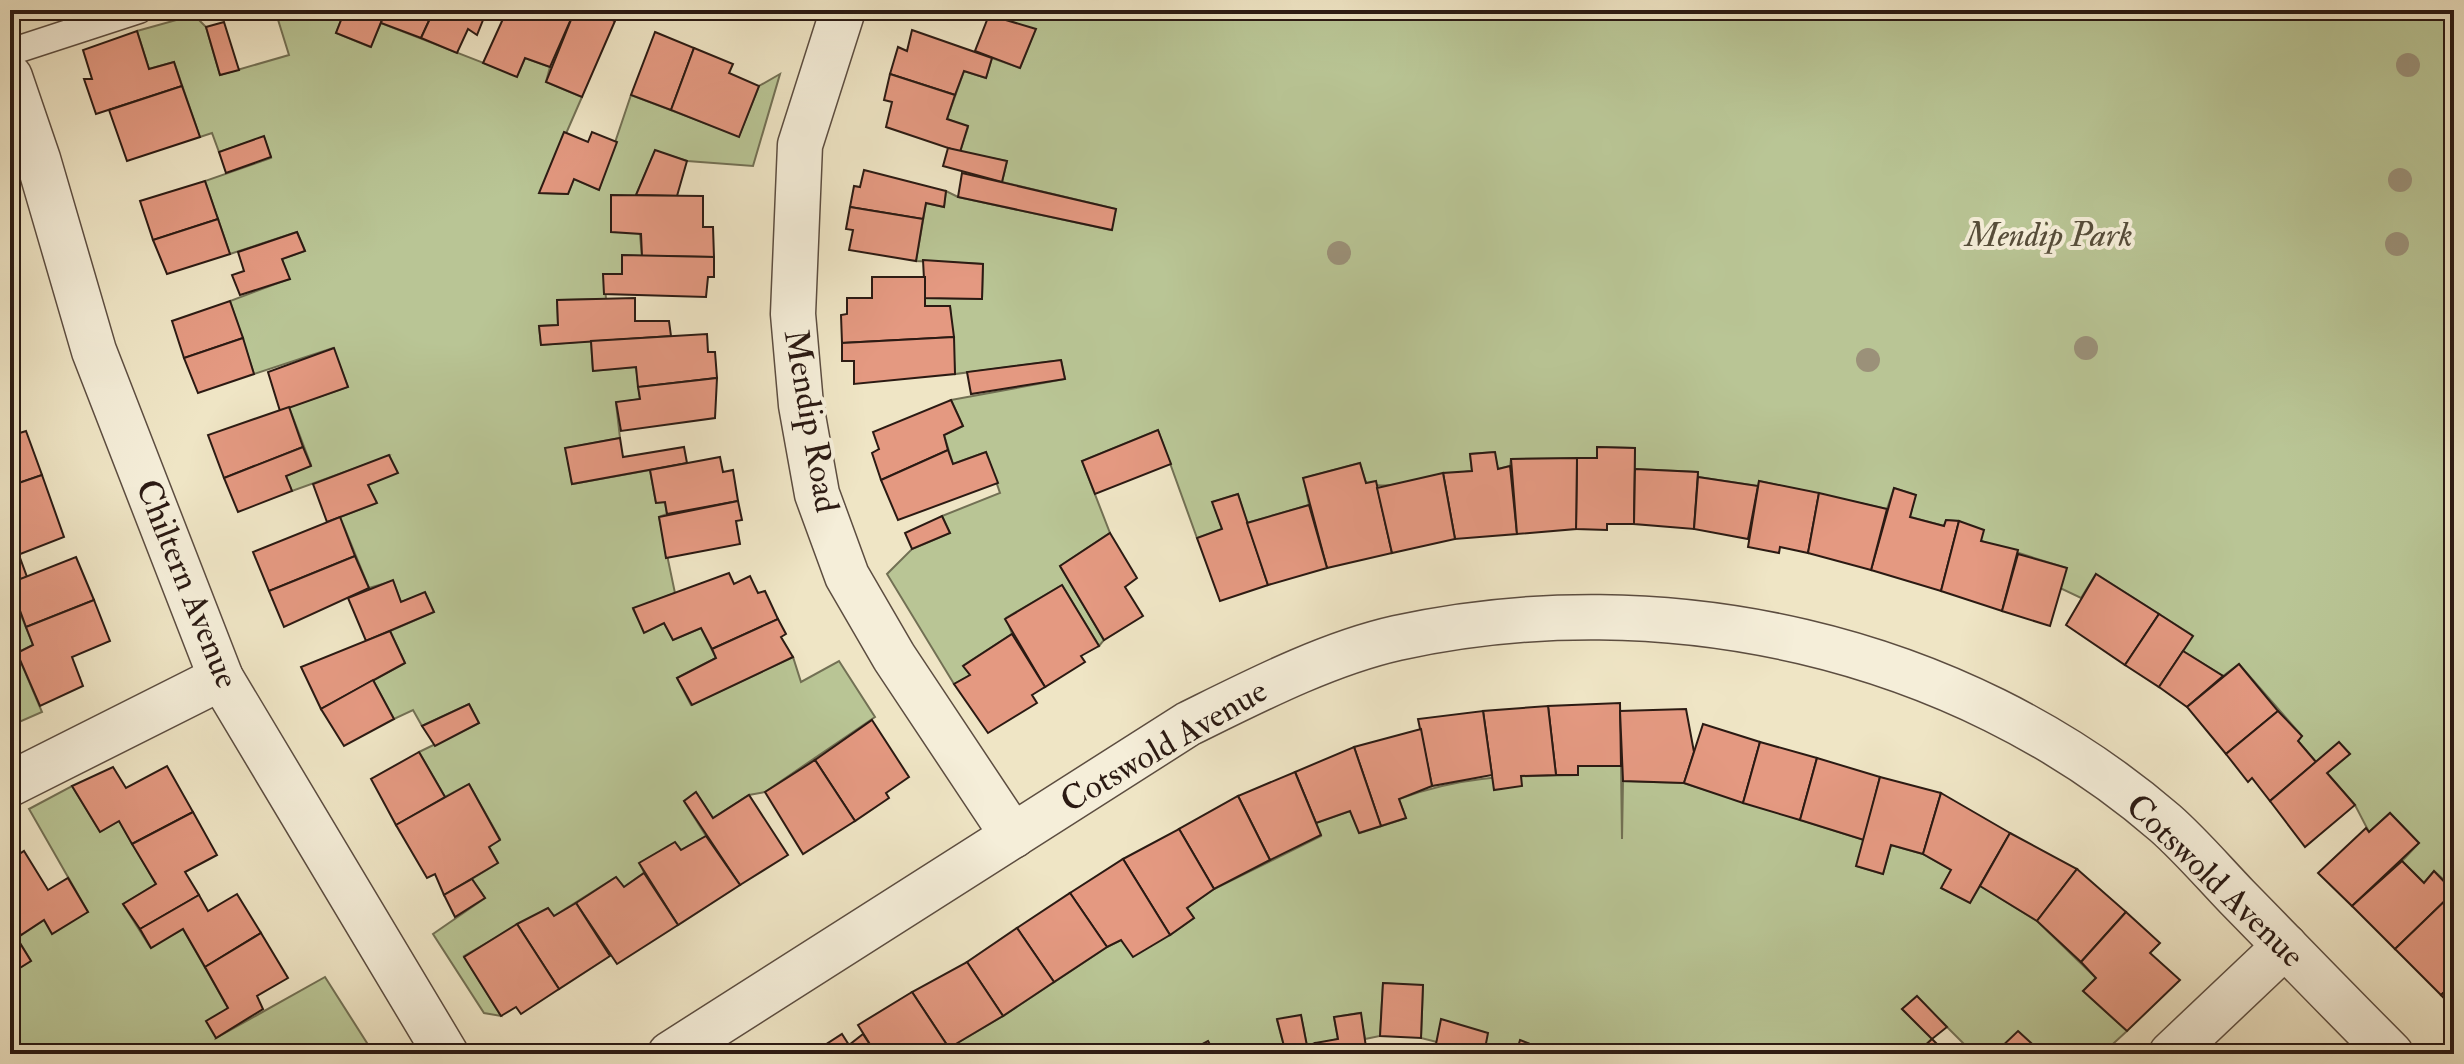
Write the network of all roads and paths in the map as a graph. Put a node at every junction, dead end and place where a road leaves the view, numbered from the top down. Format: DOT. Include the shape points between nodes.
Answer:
graph roads {
  1 [pos="139,10"];
  2 [pos="831,14"];
  3 [pos="10,52"];
  4 [pos="10,77"];
  5 [pos="221,678"];
  6 [pos="10,784"];
  7 [pos="1013,836"];
  8 [pos="2285,946"];
  9 [pos="446,1054"];
  10 [pos="670,1054"];
  11 [pos="2171,1054"];
  12 [pos="2391,1054"];
  1 -- 3 [label="lane"];
  2 -- 7 [label="street, Mendip Road" via="800,145 793,314 801,405 817,494 847,576"];
  4 -- 5 [label="street, Chiltern Avenue" via="94,351"];
  5 -- 6 [label="street"];
  5 -- 9 [label="street, Chiltern Avenue"];
  7 -- 8 [label="street, Cotswold Avenue" via="1188,724 1277,680 1393,639 1488,623 1672,619 1788,638 1902,669 2041,732 2165,823"];
  7 -- 10 [label="street, Cotswold Avenue"];
  8 -- 11 [label="street"];
  8 -- 12 [label="street, Cotswold Avenue"];
}
